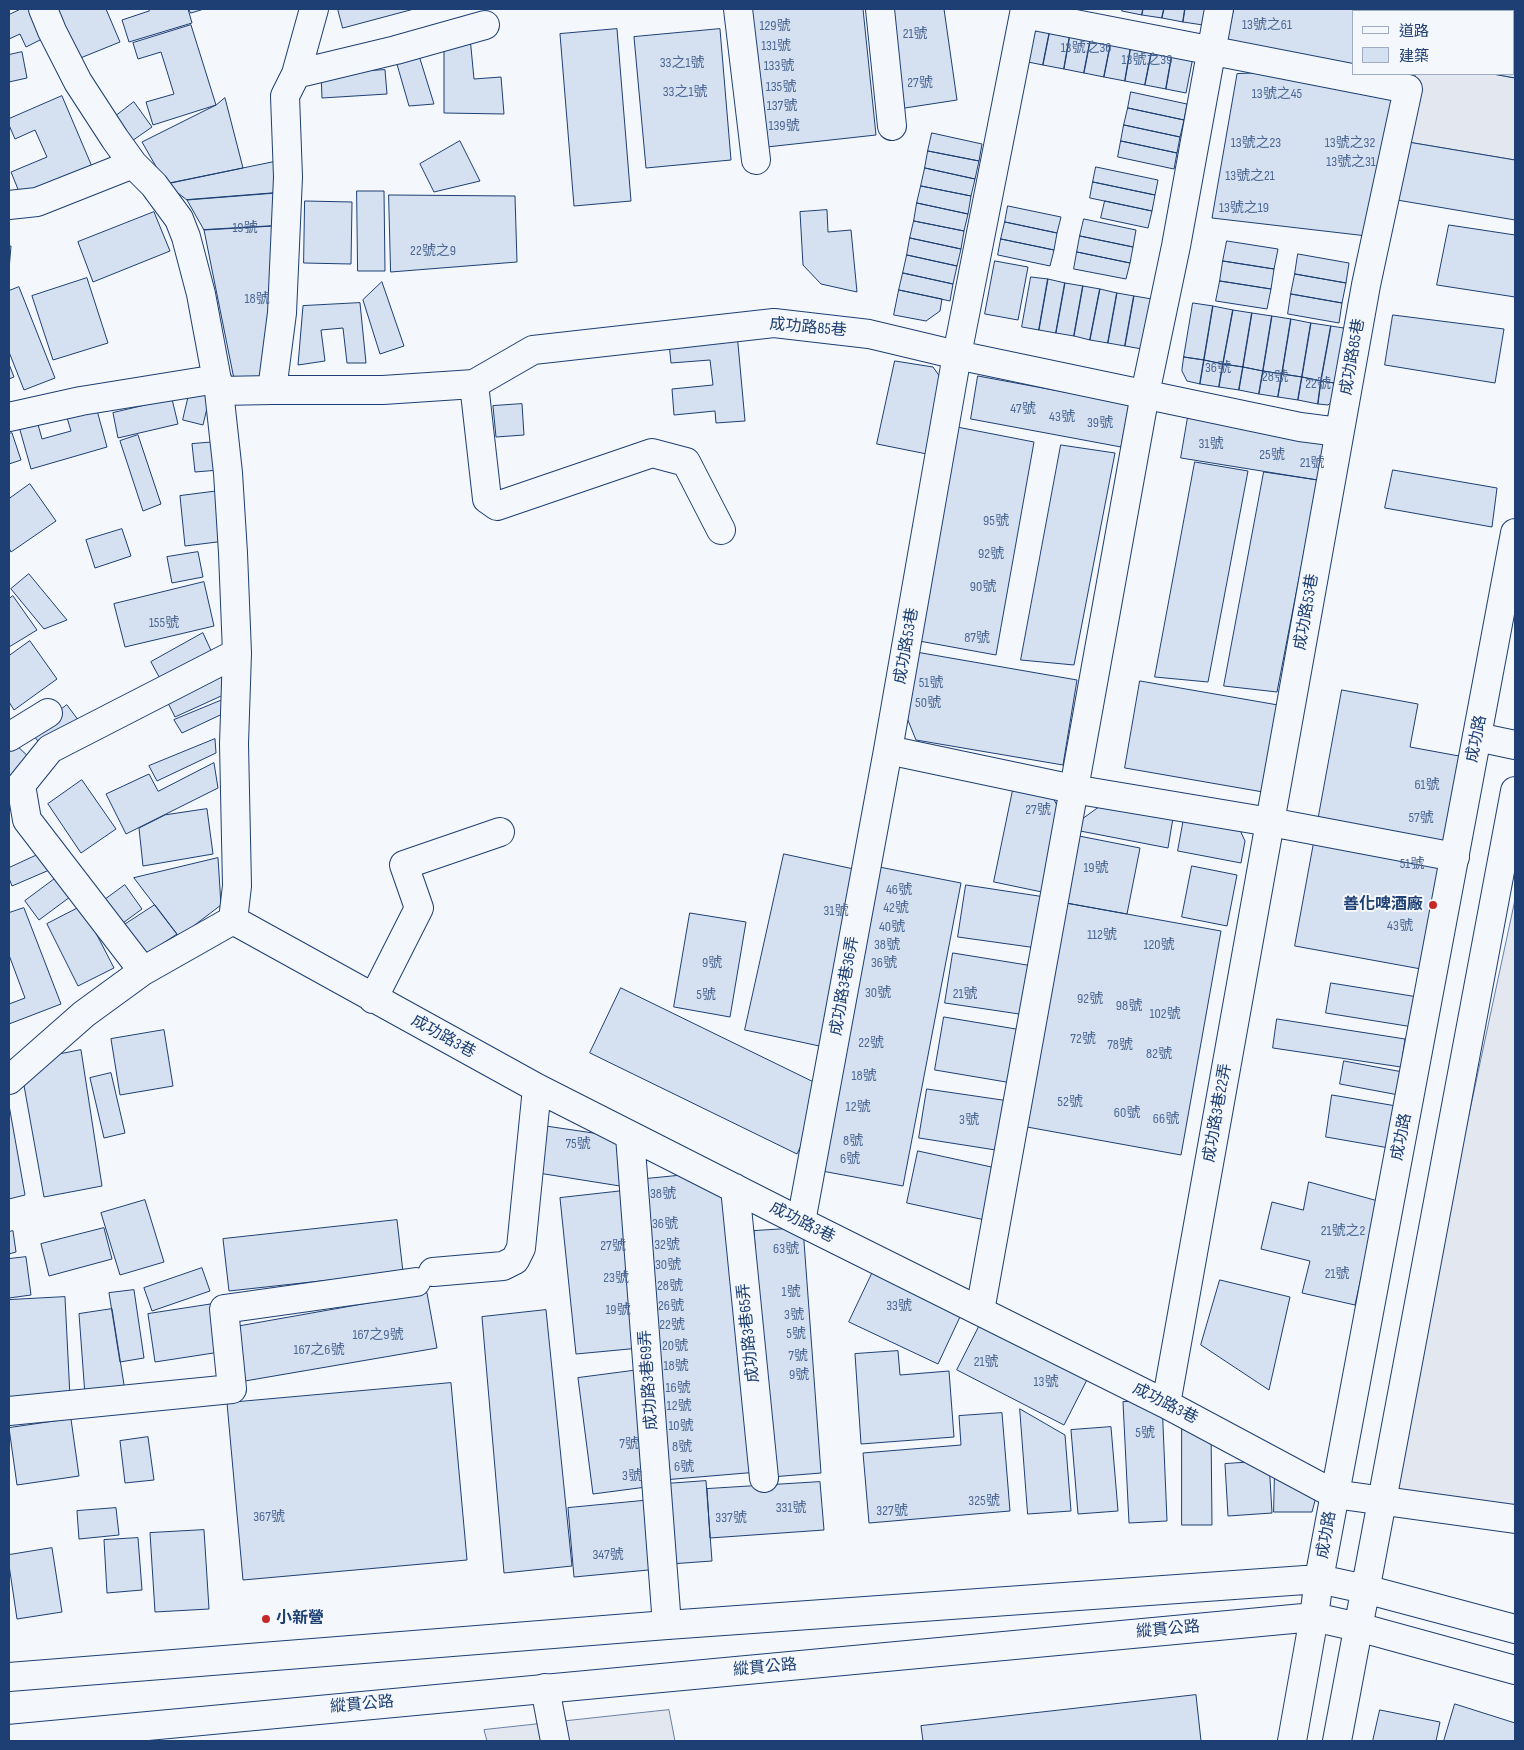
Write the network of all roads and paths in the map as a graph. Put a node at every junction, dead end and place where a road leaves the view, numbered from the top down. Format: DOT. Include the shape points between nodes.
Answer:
graph roads {
  1 [pos="43,9"];
  2 [pos="314,9"];
  3 [pos="738,9"];
  4 [pos="880,9"];
  5 [pos="1219,9"];
  6 [pos="1024,11"];
  7 [pos="485,25"];
  8 [pos="1211,51"];
  9 [pos="296,74"];
  10 [pos="892,126"];
  11 [pos="756,160"];
  12 [pos="133,164"];
  13 [pos="9,205"];
  14 [pos="957,355"];
  15 [pos="474,384"];
  16 [pos="218,385"];
  17 [pos="272,390"];
  18 [pos="1145,394"];
  19 [pos="9,417"];
  20 [pos="1339,432"];
  21 [pos="720,530"];
  22 [pos="1515,533"];
  23 [pos="237,653"];
  24 [pos="48,713"];
  25 [pos="9,736"];
  26 [pos="1477,737"];
  27 [pos="1515,745"];
  28 [pos="888,750"];
  29 [pos="1074,789"];
  30 [pos="1515,791"];
  31 [pos="1270,822"];
  32 [pos="500,832"];
  33 [pos="1455,857"];
  34 [pos="233,920"];
  35 [pos="142,971"];
  36 [pos="374,999"];
  37 [pos="9,1080"];
  38 [pos="537,1088"];
  39 [pos="630,1136"];
  40 [pos="735,1188"];
  41 [pos="801,1222"];
  42 [pos="980,1311"];
  43 [pos="1166,1404"];
  44 [pos="9,1411"];
  45 [pos="764,1478"];
  46 [pos="1334,1494"];
  47 [pos="1382,1502"];
  48 [pos="1515,1519"];
  49 [pos="1319,1579"];
  50 [pos="1365,1589"];
  51 [pos="1314,1617"];
  52 [pos="667,1625"];
  53 [pos="1358,1627"];
  54 [pos="1515,1629"];
  55 [pos="1515,1670"];
  56 [pos="9,1677"];
  57 [pos="545,1688"];
  58 [pos="9,1738"];
  59 [pos="555,1741"];
  60 [pos="1292,1741"];
  61 [pos="1337,1741"];
  1 -- 12 [label="main road" via="78,82"];
  2 -- 9 [label="main road"];
  3 -- 11 [label="main road"];
  4 -- 10 [label="main road"];
  5 -- 8 [label="main road"];
  6 -- 8 [label="main road"];
  6 -- 14 [label="main road, 成功路53巷"];
  7 -- 9 [label="main road"];
  8 -- 18 [label="main road"];
  8 -- 20 [label="main road, 成功路85巷" via="1408,89 1366,284"];
  9 -- 17 [label="main road" via="285,96 288,178 282,313"];
  12 -- 13 [label="main road" via="37,202"];
  12 -- 16 [label="main road" via="167,202 186,237 201,294"];
  14 -- 15 [label="main road, 成功路85巷" via="869,334 774,323 532,350"];
  14 -- 18 [label="main road, 成功路85巷"];
  14 -- 28 [label="main road, 成功路53巷"];
  15 -- 17 [label="main road" via="382,390"];
  15 -- 21 [label="main road" via="487,500 497,506 652,453 686,462"];
  16 -- 17 [label="main road"];
  16 -- 19 [label="main road" via="81,402"];
  16 -- 23 [label="main road" via="228,483"];
  18 -- 20 [label="main road, 成功路85巷" via="1300,427"];
  18 -- 29 [label="main road"];
  20 -- 31 [label="main road, 成功路53巷"];
  22 -- 26 [label="main road, 成功路"];
  23 -- 34 [label="main road" via="234,744 237,886"];
  23 -- 35 [label="main road" via="50,749 21,785 27,820"];
  24 -- 25 [label="main road"];
  26 -- 27 [label="main road"];
  26 -- 33 [label="main road, 成功路"];
  28 -- 29 [label="main road"];
  28 -- 41 [label="main road, 成功路3巷36弄"];
  29 -- 31 [label="main road"];
  29 -- 42 [label="main road"];
  30 -- 47 [label="main road"];
  31 -- 33 [label="main road"];
  31 -- 43 [label="main road, 成功路3巷22弄"];
  32 -- 36 [label="main road" via="404,865 419,908"];
  33 -- 46 [label="main road, 成功路"];
  34 -- 35 [label="main road"];
  34 -- 36 [label="main road, 成功路3巷"];
  35 -- 37 [label="main road" via="84,1014"];
  36 -- 38 [label="main road, 成功路3巷"];
  38 -- 39 [label="main road, 成功路3巷"];
  38 -- 44 [label="main road" via="521,1248 515,1260 503,1266 224,1308 232,1389"];
  39 -- 40 [label="main road, 成功路3巷"];
  39 -- 52 [label="main road, 成功路3巷69弄"];
  40 -- 41 [label="main road, 成功路3巷"];
  40 -- 45 [label="main road, 成功路3巷65弄"];
  41 -- 42 [label="main road, 成功路3巷"];
  42 -- 43 [label="main road, 成功路3巷"];
  43 -- 46 [label="main road, 成功路3巷"];
  46 -- 47 [label="main road, 成功路3巷"];
  46 -- 49 [label="main road, 成功路"];
  47 -- 48 [label="main road, 成功路3巷"];
  47 -- 50 [label="main road"];
  49 -- 50 [label="main road"];
  49 -- 51 [label="main road, 成功路"];
  49 -- 52 [label="main road"];
  50 -- 53 [label="main road"];
  50 -- 54 [label="main road"];
  51 -- 53 [label="main road, 縱貫公路"];
  51 -- 57 [label="main road, 縱貫公路"];
  51 -- 60 [label="main road, 成功路"];
  52 -- 56 [label="main road"];
  53 -- 55 [label="main road, 縱貫公路"];
  53 -- 61 [label="main road"];
  57 -- 58 [label="main road, 縱貫公路"];
  57 -- 59 [label="main road"];
}
